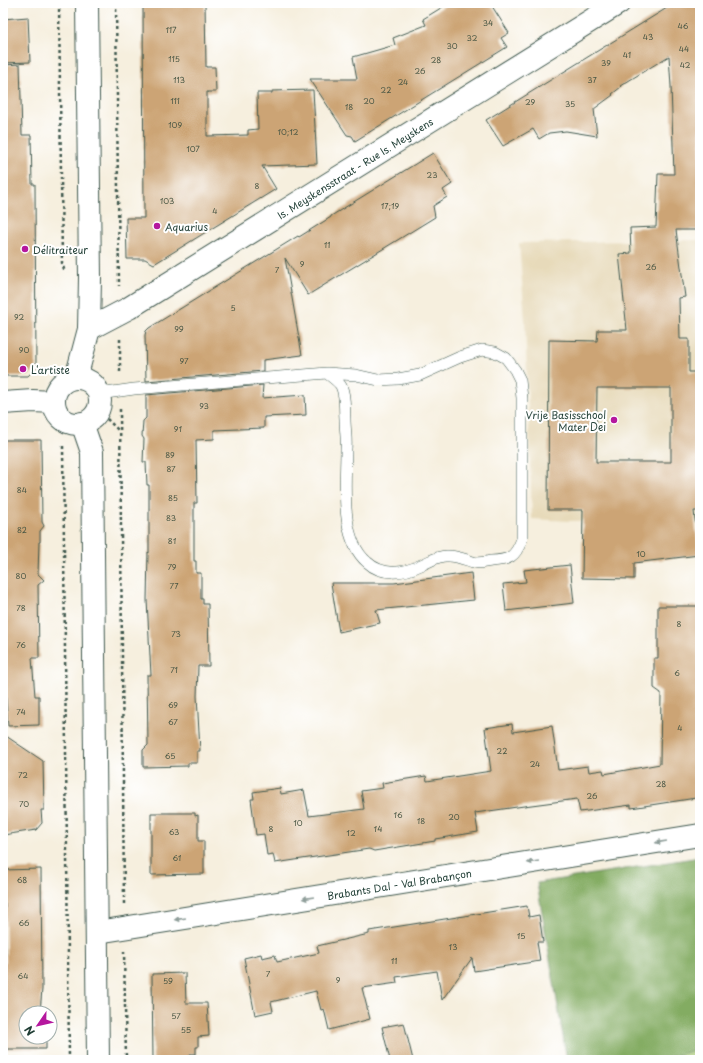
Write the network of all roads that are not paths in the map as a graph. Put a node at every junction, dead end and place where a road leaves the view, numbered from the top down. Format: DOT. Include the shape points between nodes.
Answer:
graph roads {
  1 [pos="87,3"];
  2 [pos="619,3"];
  3 [pos="88,330"];
  4 [pos="327,373"];
  5 [pos="76,378"];
  6 [pos="109,392"];
  7 [pos="54,402"];
  8 [pos="3,403"];
  9 [pos="82,423"];
  10 [pos="700,836"];
  11 [pos="98,932"];
  12 [pos="98,1060"];
  1 -- 3 [label="street" via="90,278"];
  2 -- 3 [label="street, Is. Meyskensstraat - Rue Is. Meyskens"];
  3 -- 5 [label="street"];
  4 -- 4 [label="lane" via="378,380 398,379 420,375 482,350 495,352 506,358 520,380 522,398 522,539 512,556 506,560 476,563 446,556 433,558 403,572 373,568 364,560 350,534 347,517 344,396 340,384"];
  4 -- 6 [label="lane"];
  5 -- 6 [label="street" via="84,379 96,388"];
  5 -- 7 [label="street" via="69,379 58,388"];
  6 -- 9 [label="street" via="100,401 95,415"];
  7 -- 8 [label="street"];
  7 -- 9 [label="street" via="61,417 68,422"];
  9 -- 11 [label="street" via="92,452"];
  10 -- 11 [label="street, Brabants Dal - Val Brabançon, one-way"];
  11 -- 12 [label="street"];
}
